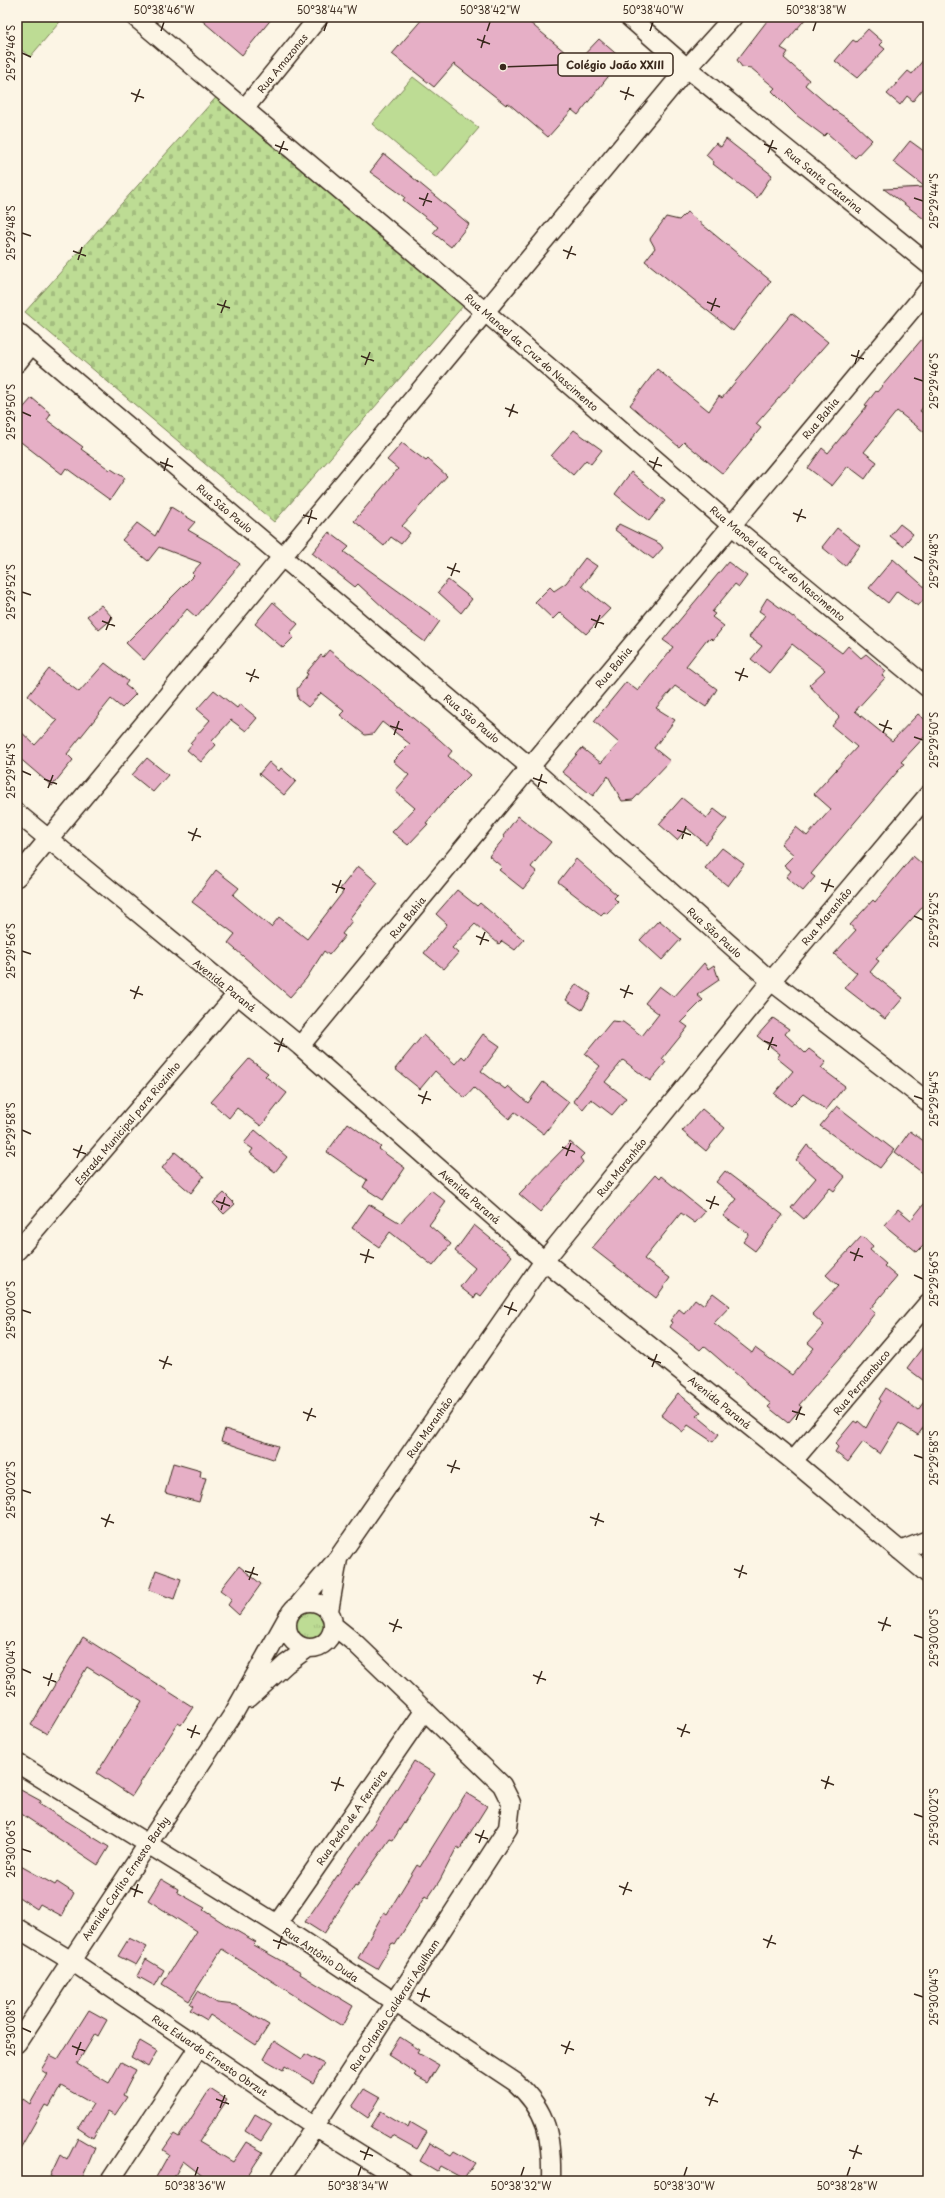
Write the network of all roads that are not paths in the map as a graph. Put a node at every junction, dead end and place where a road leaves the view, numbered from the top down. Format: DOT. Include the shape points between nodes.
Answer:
graph roads {
  1 [pos="135,17"];
  2 [pos="319,17"];
  3 [pos="629,17"];
  4 [pos="733,17"];
  5 [pos="687,68"];
  6 [pos="244,109"];
  7 [pos="928,264"];
  8 [pos="928,290"];
  9 [pos="484,311"];
  10 [pos="17,332"];
  11 [pos="32,344"];
  12 [pos="17,363"];
  13 [pos="731,525"];
  14 [pos="282,556"];
  15 [pos="928,688"];
  16 [pos="530,767"];
  17 [pos="928,795"];
  18 [pos="17,813"];
  19 [pos="49,839"];
  20 [pos="17,877"];
  21 [pos="771,982"];
  22 [pos="236,994"];
  23 [pos="300,1046"];
  24 [pos="928,1102"];
  25 [pos="17,1251"];
  26 [pos="544,1261"];
  27 [pos="928,1303"];
  28 [pos="794,1461"];
  29 [pos="928,1540"];
  30 [pos="900,1551"];
  31 [pos="338,1558"];
  32 [pos="928,1574"];
  33 [pos="294,1609"];
  34 [pos="332,1619"];
  35 [pos="315,1646"];
  36 [pos="366,1654"];
  37 [pos="425,1710"];
  38 [pos="234,1713"];
  39 [pos="17,1763"];
  40 [pos="148,1844"];
  41 [pos="277,1924"];
  42 [pos="17,1928"];
  43 [pos="70,1960"];
  44 [pos="395,2003"];
  45 [pos="17,2042"];
  46 [pos="198,2048"];
  47 [pos="315,2126"];
  48 [pos="110,2181"];
  49 [pos="279,2181"];
  50 [pos="403,2181"];
  51 [pos="551,2181"];
  1 -- 6 [label="street, Rua Manoel da Cruz do Nascimento"];
  2 -- 6 [label="street, Rua Amazonas"];
  3 -- 5 [label="street, Rua Santa Catarina"];
  4 -- 5 [label="street"];
  5 -- 7 [label="street, Rua Santa Catarina"];
  5 -- 9 [label="street"];
  6 -- 9 [label="street, Rua Manoel da Cruz do Nascimento"];
  8 -- 13 [label="street, Rua Bahia"];
  9 -- 13 [label="street, Rua Manoel da Cruz do Nascimento"];
  9 -- 14 [label="street"];
  10 -- 11 [label="street, Rua São Paulo"];
  11 -- 12 [label="street"];
  11 -- 14 [label="street, Rua São Paulo"];
  13 -- 15 [label="street, Rua Manoel da Cruz do Nascimento"];
  13 -- 16 [label="street, Rua Bahia"];
  14 -- 16 [label="street, Rua São Paulo"];
  14 -- 19 [label="street"];
  16 -- 21 [label="street, Rua São Paulo"];
  16 -- 23 [label="street, Rua Bahia"];
  17 -- 21 [label="street, Rua Maranhão"];
  18 -- 19 [label="street, Avenida Paraná"];
  19 -- 20 [label="street"];
  19 -- 22 [label="street, Avenida Paraná"];
  21 -- 24 [label="street, Rua São Paulo"];
  21 -- 26 [label="street, Rua Maranhão"];
  22 -- 23 [label="street, Avenida Paraná"];
  22 -- 25 [label="street, Estrada Municipal para Riozinho"];
  23 -- 26 [label="street, Avenida Paraná"];
  26 -- 28 [label="street, Avenida Paraná"];
  26 -- 31 [label="street, Rua Maranhão"];
  27 -- 28 [label="street, Rua Pernambuco"];
  28 -- 30 [label="street, Avenida Paraná"];
  29 -- 30 [label="street"];
  30 -- 32 [label="street, Avenida Paraná"];
  31 -- 33 [label="street, Rua Maranhão"];
  31 -- 34 [label="street, Rua Maranhão"];
  33 -- 34 [label="street" via="316,1602"];
  33 -- 35 [label="street" via="287,1629 290,1636 301,1646"];
  33 -- 38 [label="street, Avenida Carlito Ernesto Barby"];
  34 -- 35 [label="street" via="332,1634"];
  34 -- 36 [label="street"];
  35 -- 36 [label="street" via="338,1646"];
  35 -- 38 [label="street, Avenida Carlito Ernesto Barby" via="273,1676"];
  36 -- 37 [label="street"];
  37 -- 41 [label="street, Rua Pedro de A Ferreira"];
  37 -- 44 [label="street, Rua Orlando Calderari Agulham" via="502,1785 511,1803 508,1828"];
  38 -- 40 [label="street, Avenida Carlito Ernesto Barby"];
  39 -- 40 [label="street, Rua Antônio Duda"];
  40 -- 41 [label="street, Rua Antônio Duda"];
  40 -- 43 [label="street, Avenida Carlito Ernesto Barby"];
  41 -- 44 [label="street, Rua Antônio Duda"];
  42 -- 43 [label="street, Rua Eduardo Ernesto Obrzut"];
  43 -- 45 [label="street, Avenida Carlito Ernesto Barby"];
  43 -- 46 [label="street, Rua Eduardo Ernesto Obrzut"];
  44 -- 47 [label="street, Rua Orlando Calderari Agulham"];
  44 -- 51 [label="street, Rua Antônio Duda" via="515,2082 530,2096 543,2119 552,2150"];
  46 -- 47 [label="street, Rua Eduardo Ernesto Obrzut"];
  46 -- 48 [label="street"];
  47 -- 49 [label="street, Rua Orlando Calderari Agulham"];
  47 -- 50 [label="street, Rua Eduardo Ernesto Obrzut"];
}
